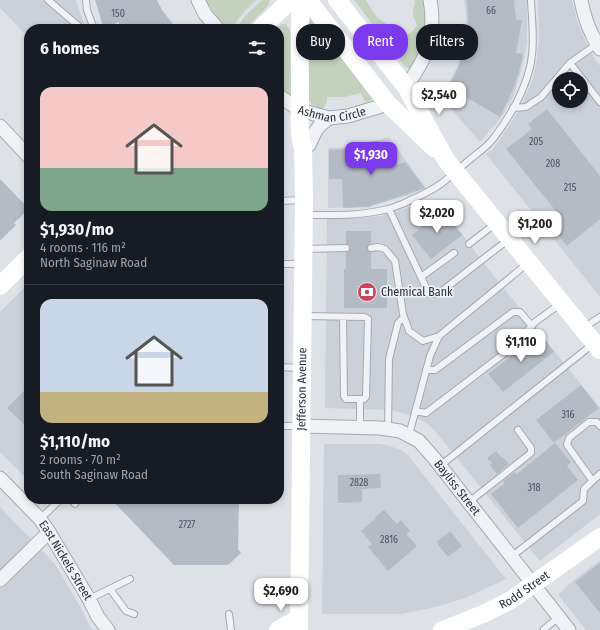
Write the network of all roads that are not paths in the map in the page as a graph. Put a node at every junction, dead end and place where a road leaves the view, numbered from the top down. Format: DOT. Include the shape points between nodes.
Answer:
graph roads {
  1 [pos="48,0"];
  2 [pos="86,0"];
  3 [pos="198,0"];
  4 [pos="291,0"];
  5 [pos="301,0"];
  6 [pos="308,0"];
  7 [pos="337,0"];
  8 [pos="430,0"];
  9 [pos="531,0"];
  10 [pos="581,0"];
  11 [pos="76,24"];
  12 [pos="92,24"];
  13 [pos="214,24"];
  14 [pos="265,24"];
  15 [pos="598,47"];
  16 [pos="570,63"];
  17 [pos="406,87"];
  18 [pos="284,99"];
  19 [pos="600,102"];
  20 [pos="388,104"];
  21 [pos="514,108"];
  22 [pos="300,110"];
  23 [pos="329,118"];
  24 [pos="1,130"];
  25 [pos="303,148"];
  26 [pos="24,152"];
  27 [pos="451,165"];
  28 [pos="284,202"];
  29 [pos="304,207"];
  30 [pos="389,209"];
  31 [pos="497,222"];
  32 [pos="510,239"];
  33 [pos="469,244"];
  34 [pos="346,248"];
  35 [pos="371,248"];
  36 [pos="454,253"];
  37 [pos="303,257"];
  38 [pos="24,262"];
  39 [pos="529,262"];
  40 [pos="284,263"];
  41 [pos="421,277"];
  42 [pos="0,286"];
  43 [pos="562,303"];
  44 [pos="302,316"];
  45 [pos="343,316"];
  46 [pos="404,317"];
  47 [pos="600,317"];
  48 [pos="532,326"];
  49 [pos="582,328"];
  50 [pos="438,336"];
  51 [pos="597,347"];
  52 [pos="284,367"];
  53 [pos="301,368"];
  54 [pos="426,370"];
  55 [pos="360,399"];
  56 [pos="415,411"];
  57 [pos="284,426"];
  58 [pos="301,426"];
  59 [pos="600,426"];
  60 [pos="360,427"];
  61 [pos="388,429"];
  62 [pos="518,430"];
  63 [pos="409,435"];
  64 [pos="440,466"];
  65 [pos="600,474"];
  66 [pos="0,478"];
  67 [pos="592,480"];
  68 [pos="469,502"];
  69 [pos="24,503"];
  70 [pos="25,504"];
  71 [pos="56,504"];
  72 [pos="40,519"];
  73 [pos="49,532"];
  74 [pos="600,537"];
  75 [pos="511,557"];
  76 [pos="130,579"];
  77 [pos="0,580"];
  78 [pos="534,585"];
  79 [pos="110,589"];
  80 [pos="89,599"];
  81 [pos="134,614"];
  82 [pos="229,614"];
  83 [pos="559,617"];
  84 [pos="299,623"];
  85 [pos="544,629"];
  86 [pos="108,630"];
  87 [pos="230,630"];
  88 [pos="278,630"];
  89 [pos="446,630"];
  90 [pos="569,630"];
  1 -- 11 [label="lane"];
  2 -- 12 [label="lane"];
  3 -- 13 [label="street"];
  4 -- 14 [label="street"];
  5 -- 22 [label="street, Jefferson Avenue"];
  6 -- 20 [label="street"];
  7 -- 17 [label="street"];
  8 -- 17 [label="street" via="432,11 428,48"];
  9 -- 21 [label="lane" via="530,66"];
  10 -- 15 [label="street" via="588,27"];
  15 -- 16 [label="lane"];
  16 -- 19 [label="lane"];
  16 -- 21 [label="lane" via="541,97 526,107"];
  17 -- 27 [label="street"];
  18 -- 22 [label="street, Ashman Circle"];
  20 -- 23 [label="street, Ashman Circle" via="348,116"];
  20 -- 27 [label="street"];
  21 -- 27 [label="lane" via="492,140 481,150"];
  22 -- 23 [label="street, Ashman Circle"];
  22 -- 25 [label="street, Jefferson Avenue"];
  23 -- 25 [label="street" via="320,125 309,145"];
  24 -- 26 [label="street"];
  25 -- 29 [label="street, Jefferson Avenue"];
  27 -- 30 [label="lane" via="443,182 432,190"];
  27 -- 31 [label="street"];
  28 -- 29 [label="lane"];
  29 -- 30 [label="lane" via="347,215"];
  29 -- 37 [label="street, Jefferson Avenue"];
  30 -- 41 [label="lane"];
  31 -- 32 [label="street"];
  31 -- 33 [label="lane"];
  32 -- 39 [label="street"];
  32 -- 41 [label="lane" via="438,294 429,294"];
  34 -- 37 [label="lane"];
  35 -- 46 [label="lane" via="385,249 395,261"];
  36 -- 41 [label="lane"];
  37 -- 40 [label="lane"];
  37 -- 44 [label="street, Jefferson Avenue"];
  38 -- 42 [label="street"];
  39 -- 43 [label="street"];
  39 -- 50 [label="lane"];
  43 -- 48 [label="lane" via="539,318"];
  43 -- 49 [label="street"];
  44 -- 45 [label="lane"];
  44 -- 53 [label="street, Jefferson Avenue"];
  45 -- 55 [label="lane" via="344,396"];
  45 -- 55 [label="lane" via="368,319 366,397"];
  46 -- 50 [label="lane" via="409,331 423,341"];
  46 -- 61 [label="lane" via="398,323 389,359"];
  47 -- 49 [label="lane"];
  48 -- 54 [label="lane" via="520,312 514,312 435,370"];
  48 -- 56 [label="lane" via="514,346 426,413"];
  49 -- 51 [label="street"];
  50 -- 54 [label="lane"];
  51 -- 64 [label="lane"];
  52 -- 53 [label="lane"];
  53 -- 58 [label="street, Jefferson Avenue"];
  54 -- 56 [label="lane"];
  55 -- 60 [label="lane"];
  56 -- 63 [label="lane"];
  57 -- 58 [label="lane"];
  58 -- 60 [label="street, Bayliss Street"];
  58 -- 84 [label="street, Jefferson Avenue"];
  59 -- 67 [label="lane" via="597,422 590,422 568,438 567,445"];
  60 -- 61 [label="street, Bayliss Street"];
  61 -- 63 [label="street, Bayliss Street"];
  62 -- 68 [label="lane" via="531,448 531,453"];
  63 -- 64 [label="street, Bayliss Street" via="419,441"];
  64 -- 68 [label="street, Bayliss Street"];
  65 -- 67 [label="lane"];
  66 -- 69 [label="street, East Nickels Street"];
  67 -- 75 [label="lane" via="584,489 583,501"];
  68 -- 75 [label="street, Bayliss Street"];
  70 -- 72 [label="street, East Nickels Street"];
  71 -- 72 [label="lane"];
  72 -- 73 [label="street, East Nickels Street"];
  73 -- 77 [label="street"];
  73 -- 80 [label="street, East Nickels Street"];
  74 -- 78 [label="street, Rodd Street"];
  75 -- 78 [label="street, Bayliss Street"];
  76 -- 79 [label="lane"];
  78 -- 83 [label="street, Bayliss Street"];
  78 -- 89 [label="street, Rodd Street" via="511,600"];
  79 -- 80 [label="lane"];
  79 -- 81 [label="lane" via="126,611"];
  80 -- 86 [label="street, East Nickels Street"];
  82 -- 87 [label="lane"];
  83 -- 85 [label="lane"];
  83 -- 90 [label="street, Bayliss Street"];
  84 -- 88 [label="street" via="293,622"];
}
